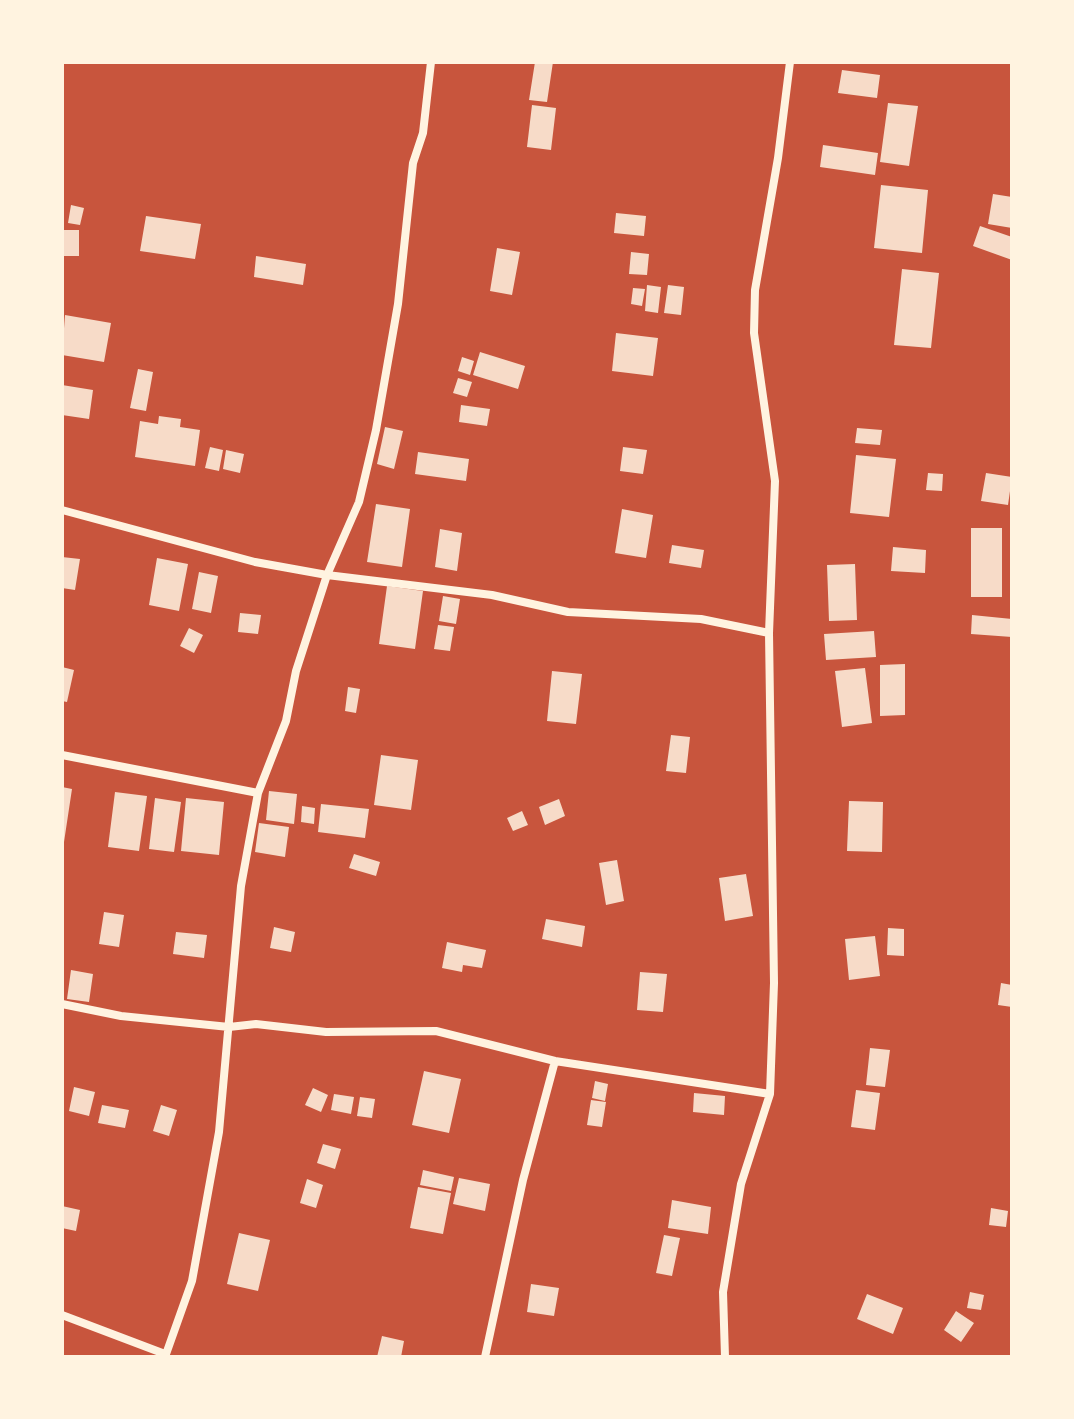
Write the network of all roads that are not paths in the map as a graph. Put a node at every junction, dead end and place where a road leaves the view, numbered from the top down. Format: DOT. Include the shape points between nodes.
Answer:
graph roads {
  1 [pos="431,62"];
  2 [pos="790,62"];
  3 [pos="62,510"];
  4 [pos="327,575"];
  5 [pos="769,633"];
  6 [pos="62,755"];
  7 [pos="258,793"];
  8 [pos="62,1004"];
  9 [pos="229,1027"];
  10 [pos="555,1061"];
  11 [pos="770,1094"];
  12 [pos="62,1315"];
  13 [pos="165,1356"];
  14 [pos="485,1357"];
  15 [pos="725,1357"];
  1 -- 4 [label="street" via="376,430 359,502"];
  2 -- 5 [label="street" via="755,290 754,333 775,481"];
  3 -- 4 [label="street" via="255,562"];
  4 -- 5 [label="street" via="492,595 568,612 701,619"];
  4 -- 7 [label="street" via="286,721"];
  5 -- 11 [label="street" via="774,983"];
  6 -- 7 [label="street"];
  7 -- 9 [label="street" via="241,886"];
  8 -- 9 [label="street"];
  9 -- 10 [label="street" via="436,1031"];
  9 -- 13 [label="street" via="219,1132 192,1281"];
  10 -- 11 [label="street"];
  10 -- 14 [label="street"];
  11 -- 15 [label="street" via="741,1184 723,1292"];
  12 -- 13 [label="street"];
}
